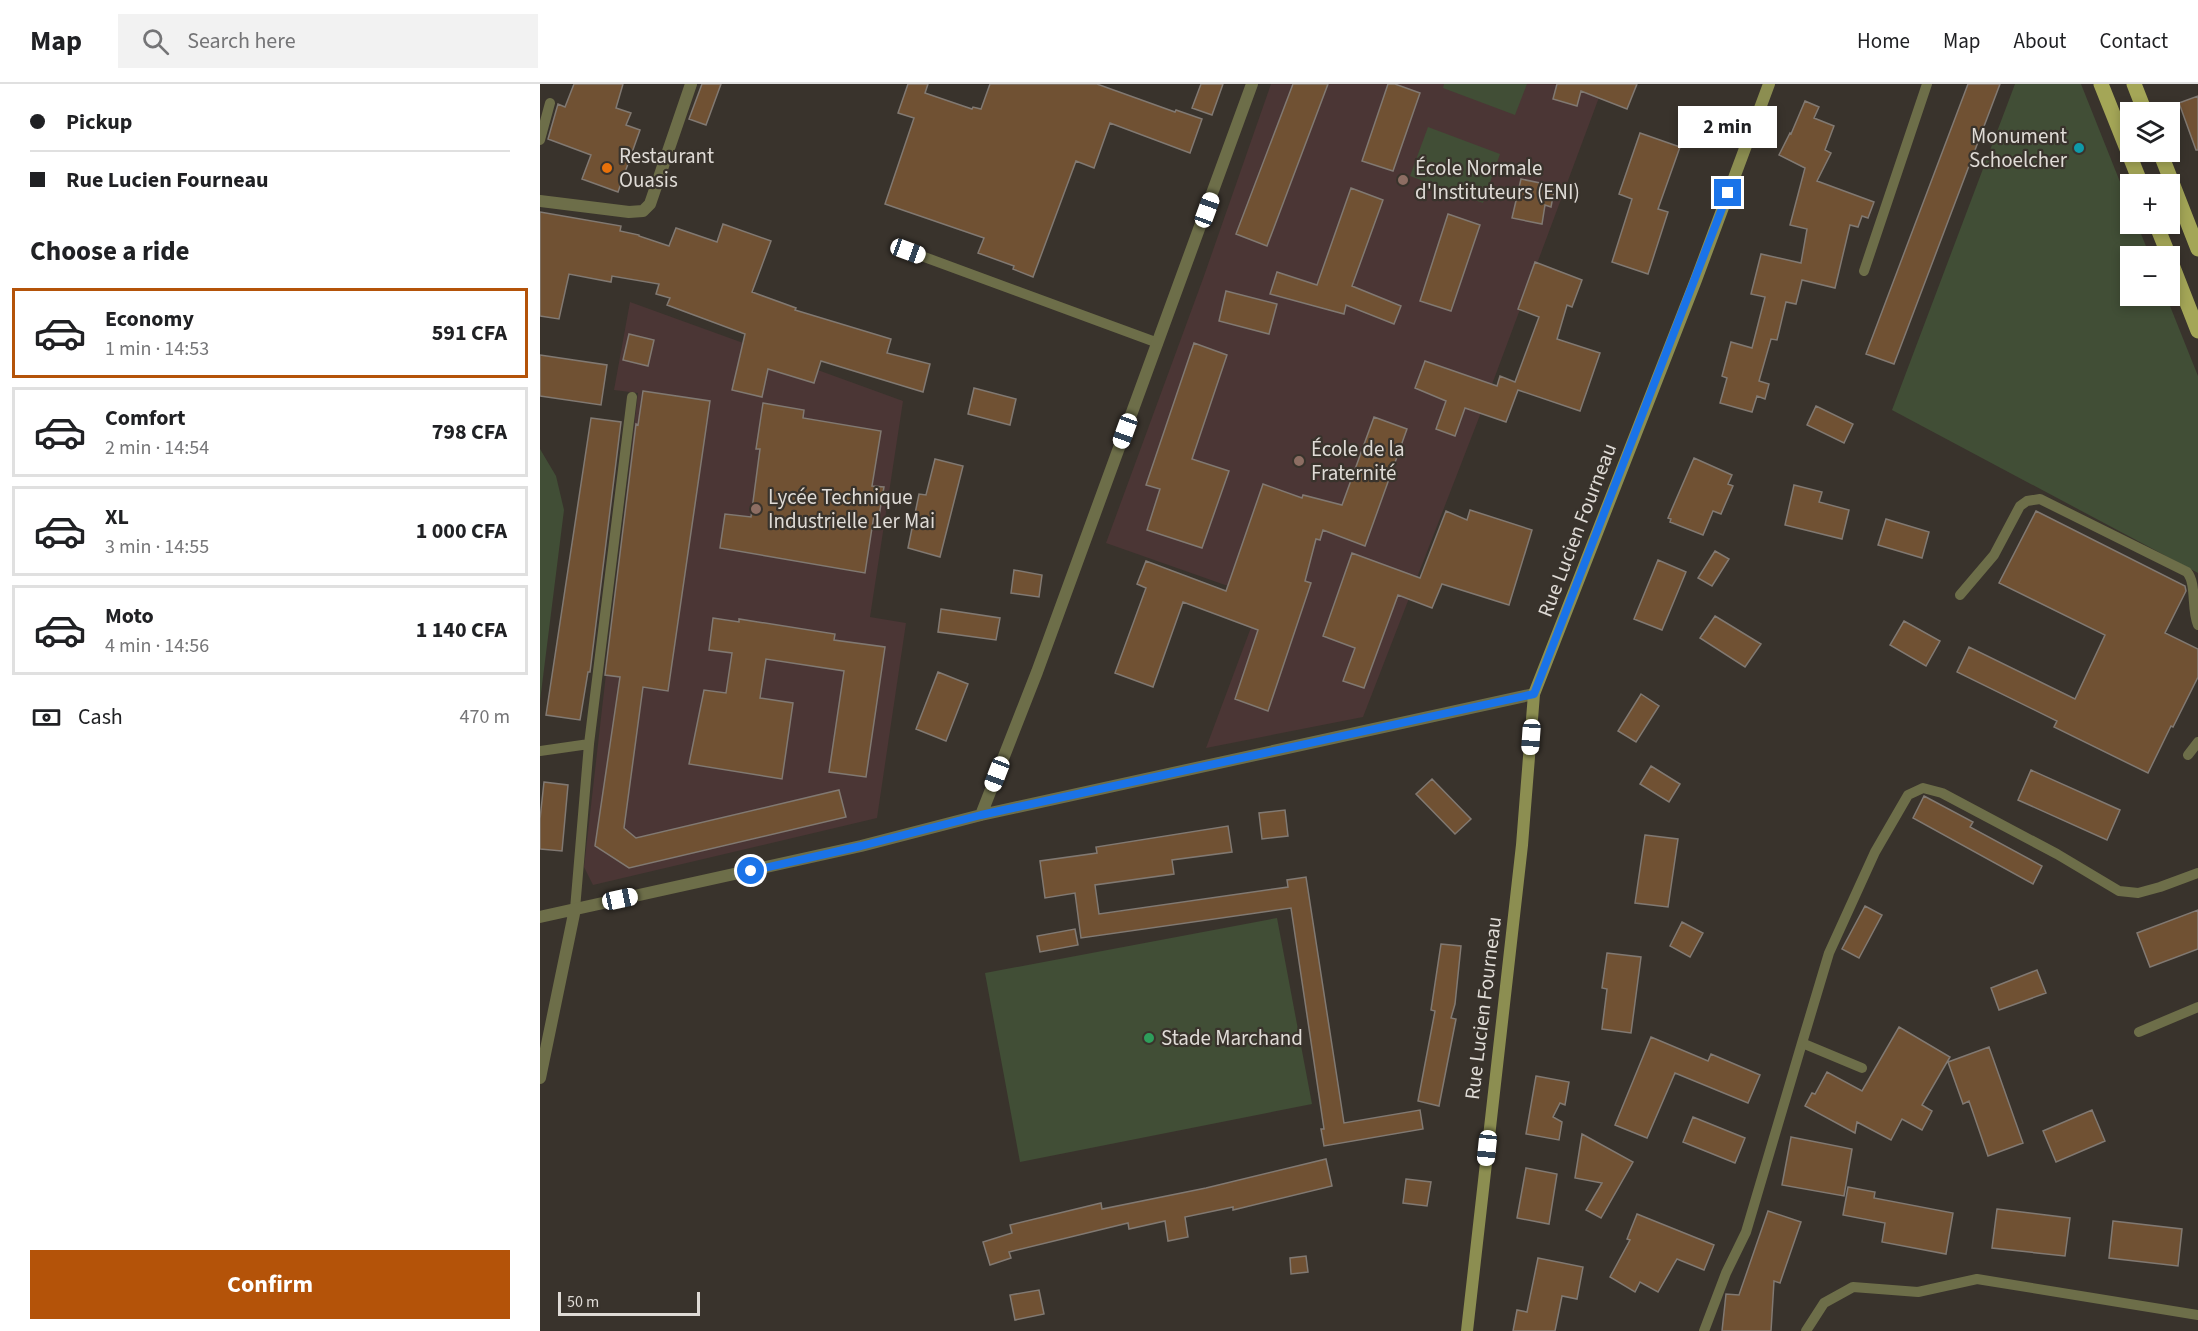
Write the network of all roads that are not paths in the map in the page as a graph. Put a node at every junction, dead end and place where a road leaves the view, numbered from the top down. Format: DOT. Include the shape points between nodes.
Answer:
graph roads {
  1 [pos="691,84"];
  2 [pos="1252,84"];
  3 [pos="1768,84"];
  4 [pos="1927,84"];
  5 [pos="2102,84"];
  6 [pos="2134,84"];
  7 [pos="2141,102"];
  8 [pos="550,103"];
  9 [pos="540,140"];
  10 [pos="2164,162"];
  11 [pos="2137,174"];
  12 [pos="540,201"];
  13 [pos="2198,249"];
  14 [pos="908,251"];
  15 [pos="1864,271"];
  16 [pos="2180,285"];
  17 [pos="2198,331"];
  18 [pos="1158,343"];
  19 [pos="632,397"];
  20 [pos="1960,595"];
  21 [pos="2198,625"];
  22 [pos="1534,694"];
  23 [pos="2198,742"];
  24 [pos="589,744"];
  25 [pos="540,751"];
  26 [pos="2188,755"];
  27 [pos="981,815"];
  28 [pos="2198,873"];
  29 [pos="575,909"];
  30 [pos="540,917"];
  31 [pos="2198,1007"];
  32 [pos="2139,1032"];
  33 [pos="1802,1043"];
  34 [pos="1862,1068"];
  35 [pos="540,1078"];
  36 [pos="2198,1315"];
  37 [pos="1467,1331"];
  38 [pos="1704,1331"];
  39 [pos="1806,1331"];
  1 -- 12 [label="street" via="645,209 629,212"];
  2 -- 18 [label="street"];
  3 -- 22 [label="street, Rue Lucien Fourneau"];
  4 -- 15 [label="lane"];
  5 -- 11 [label="main road"];
  6 -- 7 [label="main road"];
  8 -- 9 [label="lane"];
  10 -- 13 [label="main road"];
  14 -- 18 [label="lane"];
  16 -- 17 [label="main road"];
  18 -- 27 [label="street"];
  19 -- 24 [label="lane"];
  20 -- 21 [label="lane" via="1994,555 2020,506 2040,499 2187,572 2193,585"];
  22 -- 27 [label="street"];
  22 -- 37 [label="street, Rue Lucien Fourneau" via="1522,845"];
  23 -- 26 [label="lane"];
  24 -- 25 [label="lane"];
  24 -- 29 [label="lane"];
  27 -- 29 [label="street" via="861,846"];
  28 -- 33 [label="lane" via="2160,887 2119,891 1942,793 1923,788 1908,795 1875,852 1829,953"];
  29 -- 30 [label="street"];
  29 -- 35 [label="street"];
  31 -- 32 [label="lane"];
  33 -- 34 [label="lane"];
  33 -- 38 [label="lane" via="1746,1232"];
  36 -- 39 [label="lane" via="1977,1279 1918,1292 1853,1287 1824,1304"];
}
